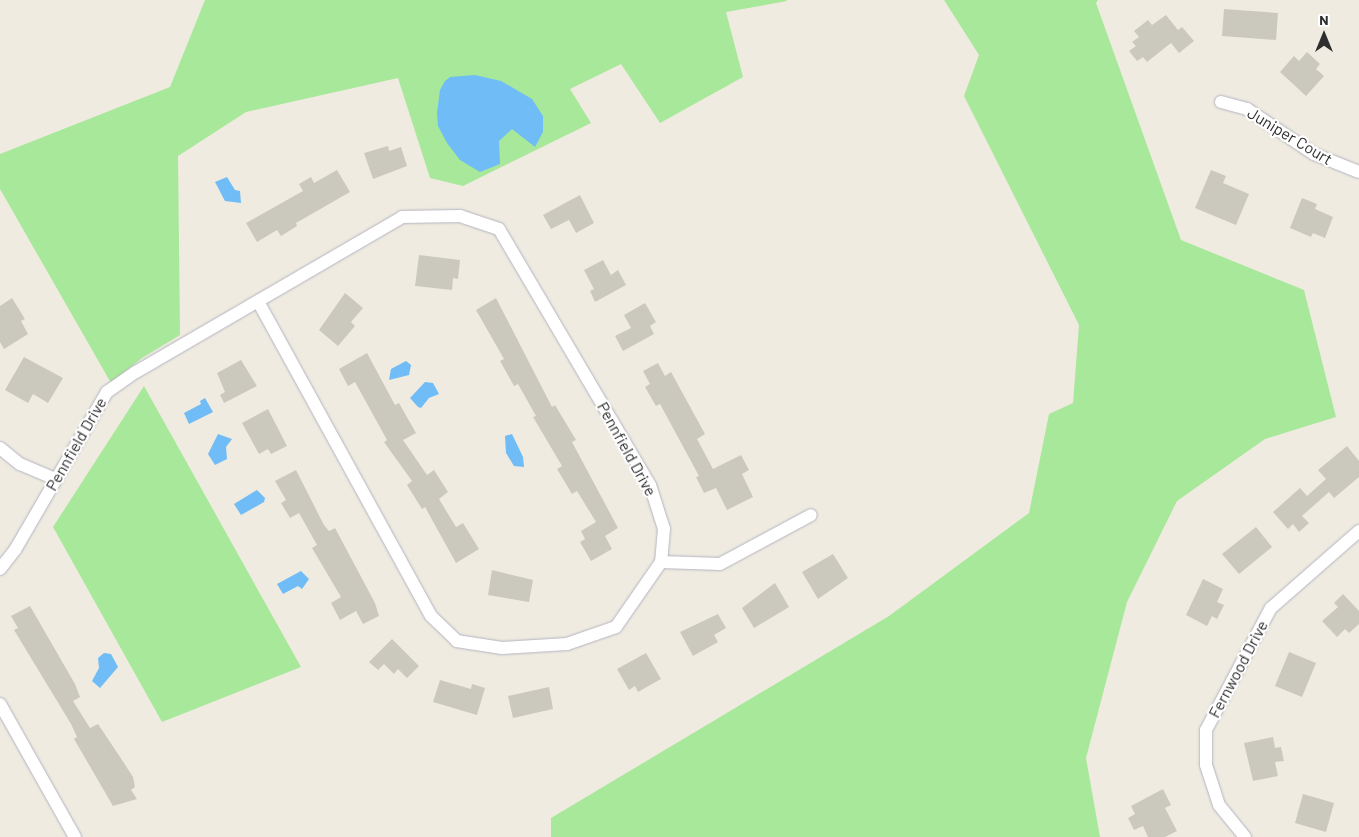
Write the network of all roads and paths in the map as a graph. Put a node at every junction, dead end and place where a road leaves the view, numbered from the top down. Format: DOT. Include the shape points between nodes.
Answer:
graph roads {
  1 [pos="1221,102"];
  2 [pos="1359,172"];
  3 [pos="258,301"];
  4 [pos="0,448"];
  5 [pos="56,479"];
  6 [pos="811,514"];
  7 [pos="1359,531"];
  8 [pos="661,562"];
  9 [pos="0,569"];
  10 [pos="0,704"];
  11 [pos="75,837"];
  12 [pos="1245,837"];
  1 -- 2 [label="street, Juniper Court" via="1247,108 1314,154"];
  3 -- 5 [label="street, Pennfield Drive" via="107,392"];
  3 -- 8 [label="street, Pennfield Drive" via="431,616 457,642 502,648 567,644 616,627"];
  3 -- 8 [label="street, Pennfield Drive" via="402,217 460,216 499,229 650,485 664,529"];
  4 -- 5 [label="street" via="20,464"];
  5 -- 9 [label="street, Pennfield Drive"];
  6 -- 8 [label="street" via="720,564"];
  7 -- 12 [label="street, Fernwood Drive" via="1271,608 1206,730 1206,765 1219,805"];
  10 -- 11 [label="street"];
}
